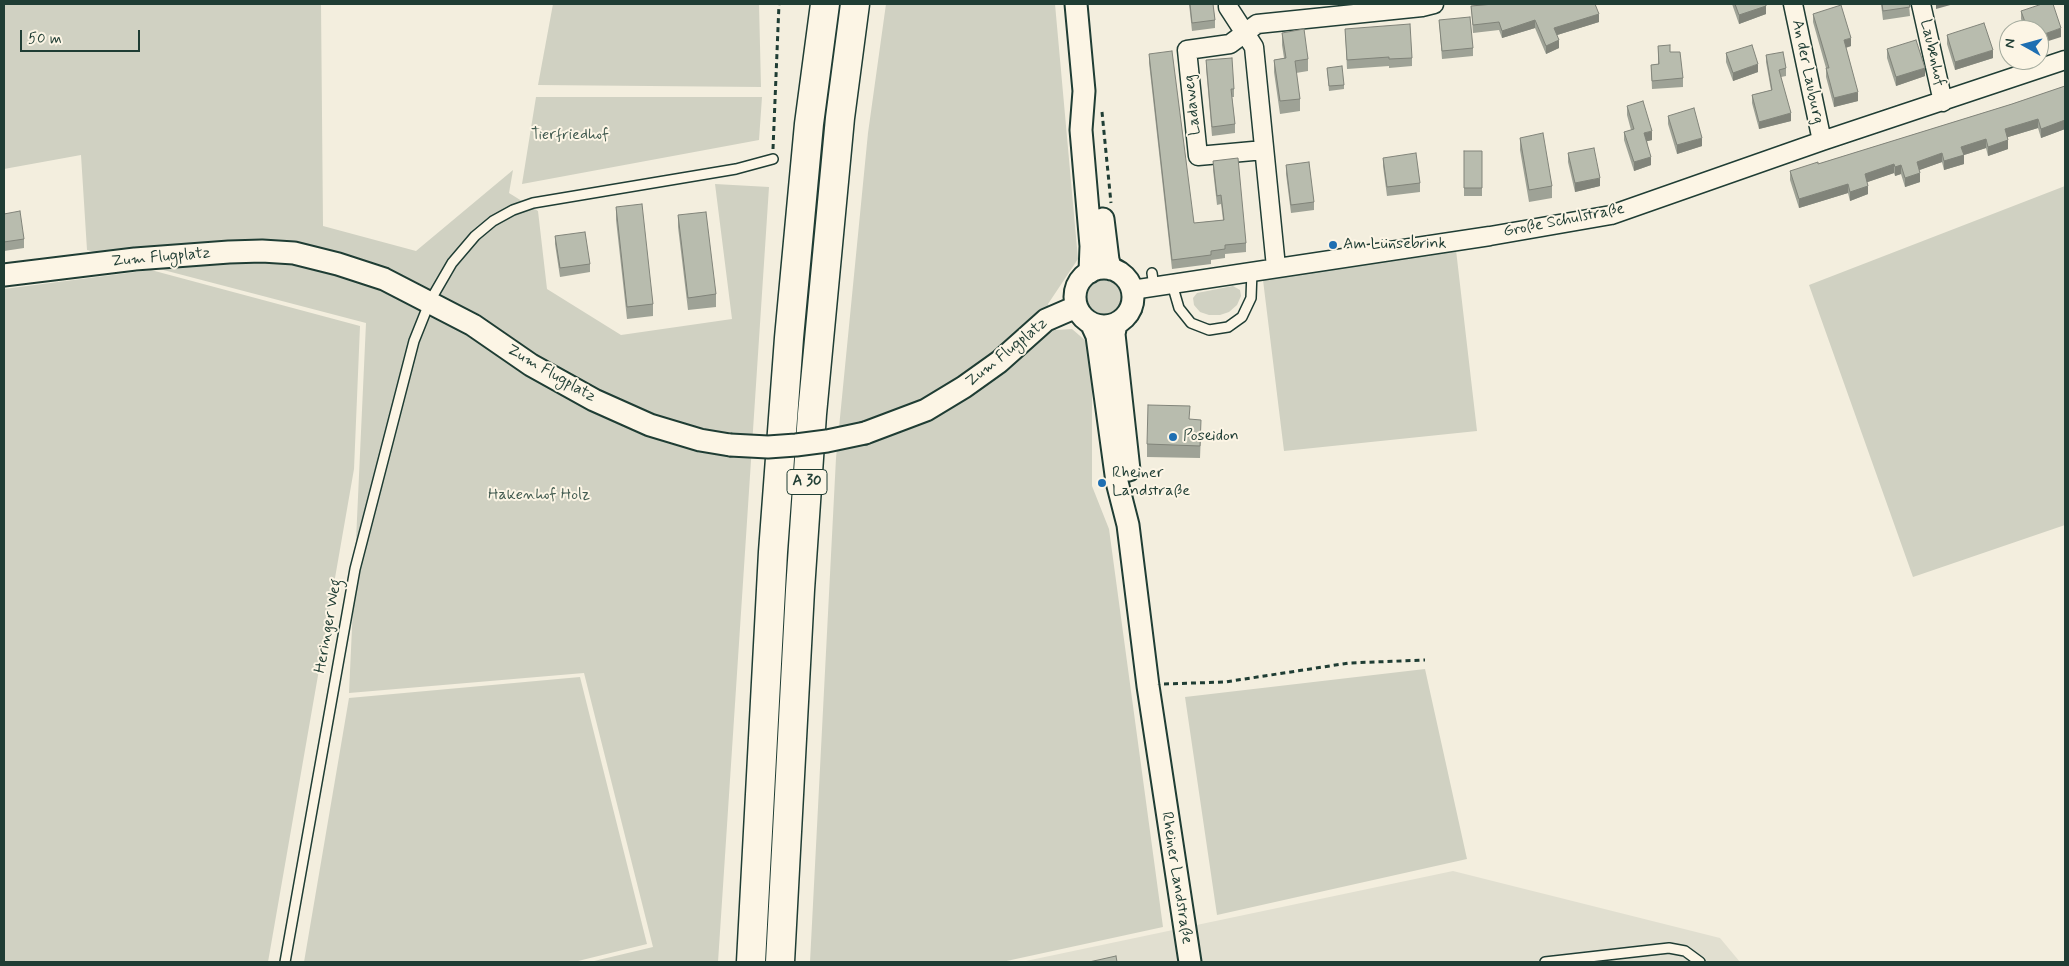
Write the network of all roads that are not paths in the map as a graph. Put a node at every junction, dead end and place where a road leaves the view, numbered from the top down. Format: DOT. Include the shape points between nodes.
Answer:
graph roads {
  1 [pos="825,4"];
  2 [pos="855,4"];
  3 [pos="1076,4"];
  4 [pos="1228,4"];
  5 [pos="1434,4"];
  6 [pos="1793,4"];
  7 [pos="1921,4"];
  8 [pos="1244,32"];
  9 [pos="2065,60"];
  10 [pos="1084,91"];
  11 [pos="1943,102"];
  12 [pos="1822,141"];
  13 [pos="1264,150"];
  14 [pos="773,159"];
  15 [pos="1276,267"];
  16 [pos="1111,269"];
  17 [pos="1252,271"];
  18 [pos="1090,272"];
  19 [pos="4,275"];
  20 [pos="1172,284"];
  21 [pos="1132,290"];
  22 [pos="430,301"];
  23 [pos="1076,307"];
  24 [pos="1092,325"];
  25 [pos="1123,326"];
  26 [pos="1128,525"];
  27 [pos="284,962"];
  28 [pos="751,962"];
  29 [pos="780,962"];
  30 [pos="1190,962"];
  31 [pos="1544,962"];
  32 [pos="1700,962"];
  1 -- 28 [label="highway, A 30" via="809,124 789,338 773,552"];
  2 -- 29 [label="highway, A 30" via="840,118 812,414"];
  3 -- 10 [label="street"];
  4 -- 8 [label="street"];
  5 -- 8 [label="street" via="1257,24"];
  6 -- 12 [label="street, An der Lauburg"];
  7 -- 11 [label="street, Laubenhof"];
  8 -- 13 [label="street" via="1254,47"];
  8 -- 13 [label="street, Ladaweg" via="1230,44 1187,50 1198,156"];
  9 -- 11 [label="street, Große Schulstraße"];
  10 -- 16 [label="street" via="1094,128"];
  10 -- 18 [label="street" via="1081,130 1091,246"];
  11 -- 12 [label="street, Große Schulstraße"];
  12 -- 15 [label="street, Große Schulstraße" via="1611,215"];
  13 -- 15 [label="street"];
  14 -- 22 [label="lane, Heringer Weg" via="736,169 533,203 513,210 475,236 452,263"];
  15 -- 17 [label="street, Große Schulstraße"];
  16 -- 18 [label="street"];
  16 -- 21 [label="street" via="1124,277"];
  17 -- 20 [label="street, Große Schulstraße"];
  17 -- 20 [label="lane" via="1251,298 1242,317 1228,327 1209,330 1191,323 1180,308"];
  18 -- 23 [label="street" via="1076,287"];
  19 -- 22 [label="street, Zum Flugplatz" via="135,259 262,250 338,264 384,279"];
  20 -- 21 [label="street, Große Schulstraße" via="1153,280"];
  21 -- 25 [label="street" via="1133,300"];
  22 -- 23 [label="street, Zum Flugplatz, bridge" via="473,325 531,365 594,400 650,425 700,440 768,447 865,433 926,410 999,362 1046,320"];
  22 -- 27 [label="lane, Heringer Weg" via="414,342 355,569"];
  23 -- 24 [label="street"];
  24 -- 25 [label="street"];
  24 -- 26 [label="street, Rheiner Landstraße" via="1097,336 1117,482"];
  25 -- 26 [label="street, Rheiner Landstraße" via="1114,334 1130,480"];
  26 -- 30 [label="street, Rheiner Landstraße" via="1148,686"];
  31 -- 32 [label="lane" via="1669,948 1684,951"];
}
